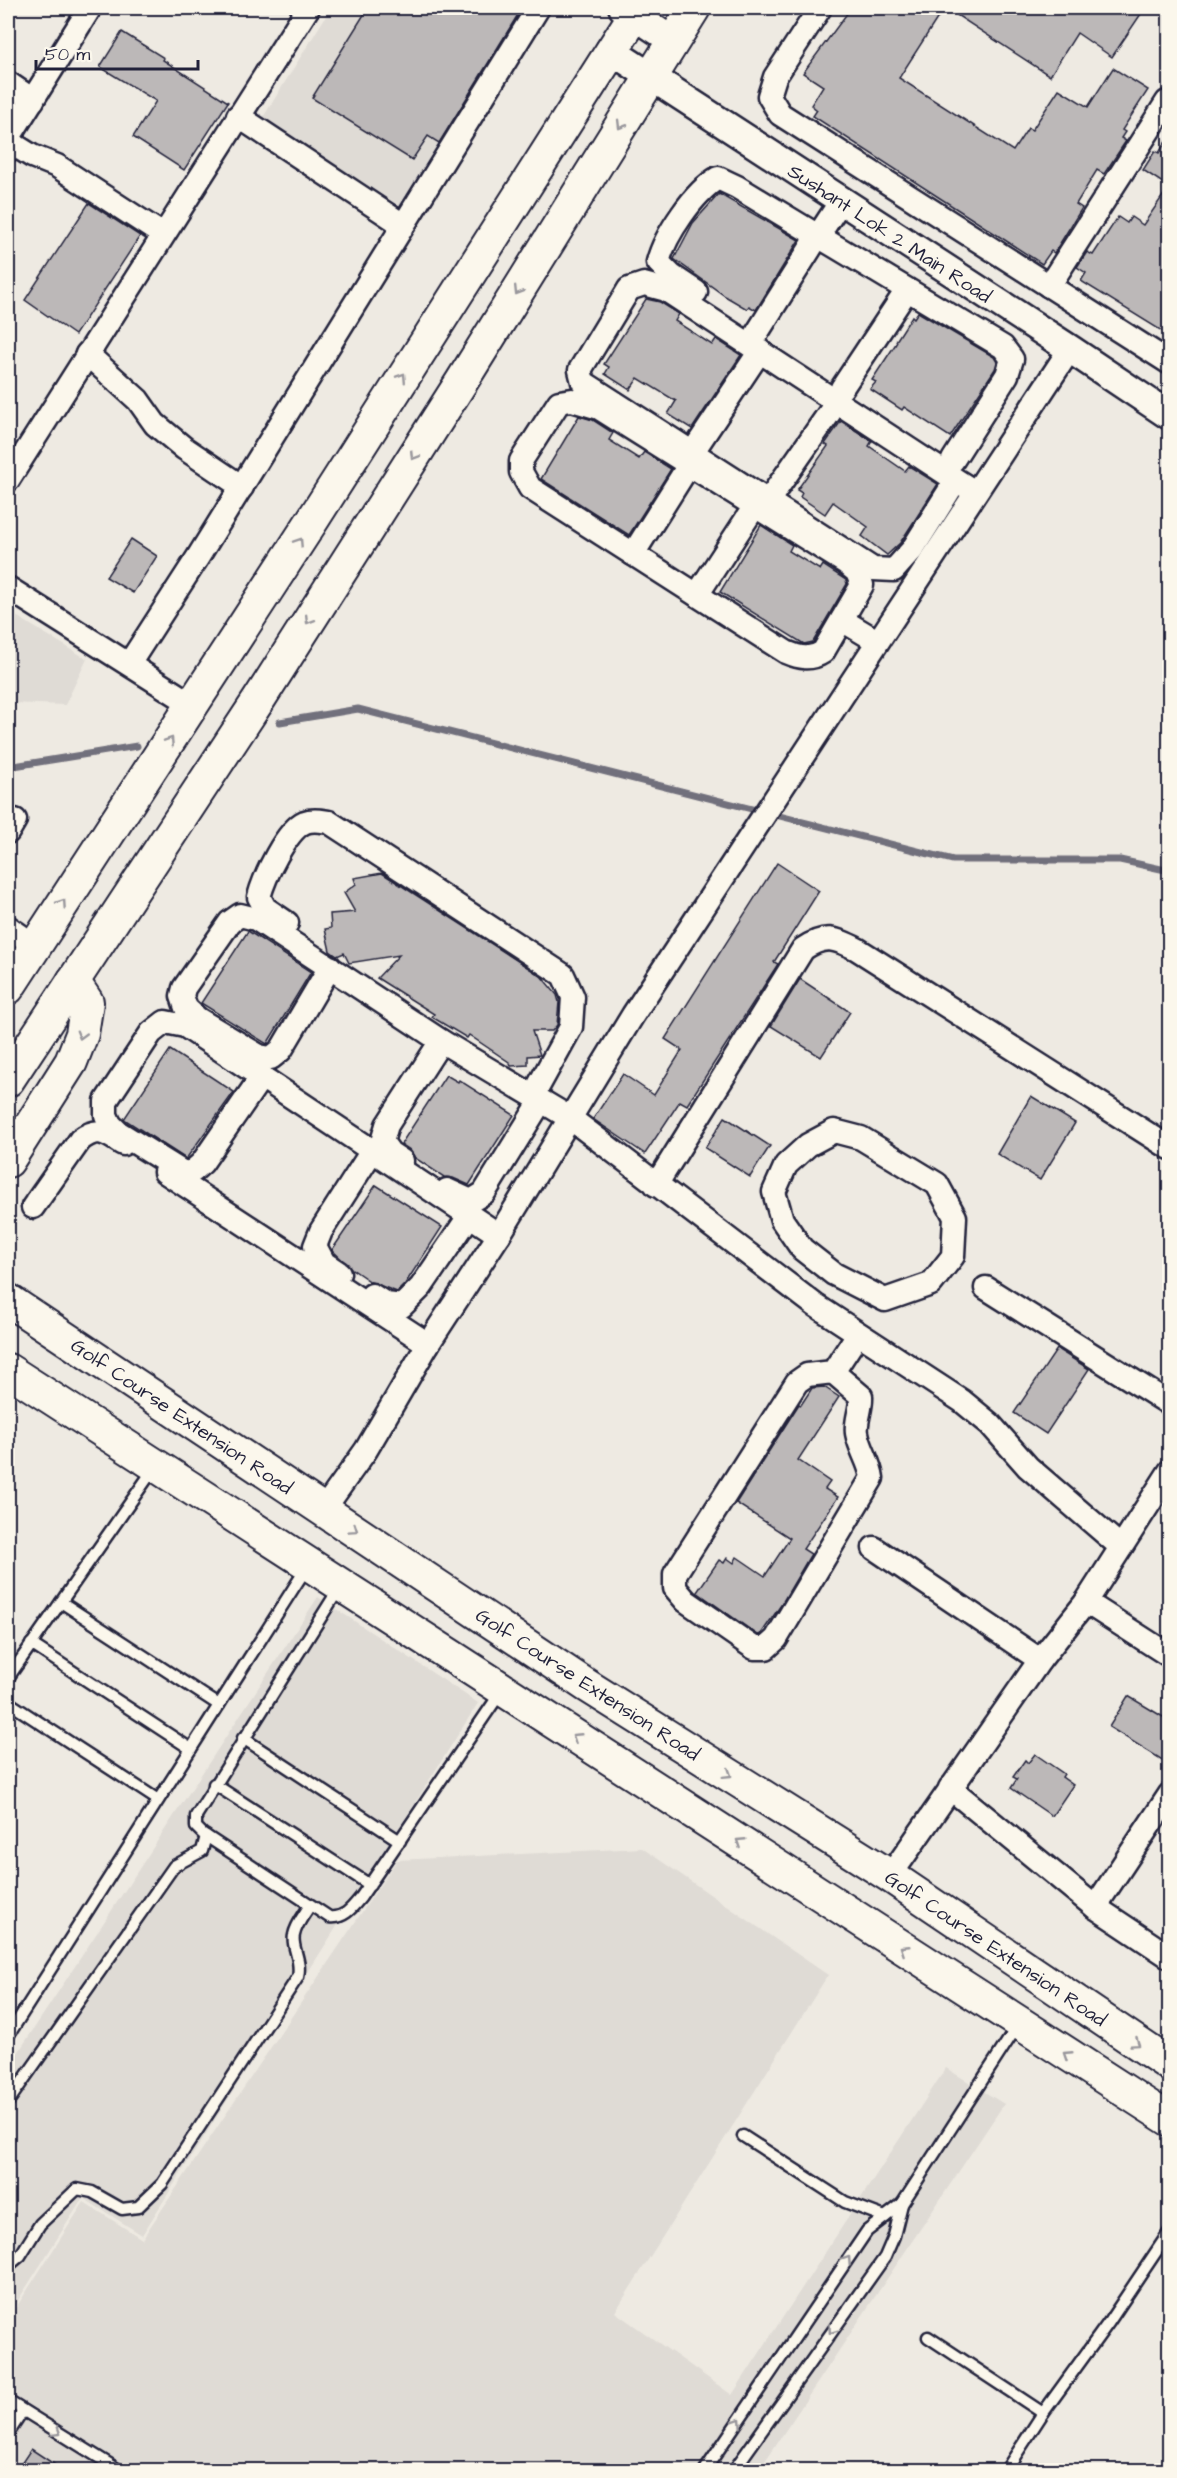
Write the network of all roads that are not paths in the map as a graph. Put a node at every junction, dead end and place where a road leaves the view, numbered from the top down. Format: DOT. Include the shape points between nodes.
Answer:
graph roads {
  1 [pos="90,8"];
  2 [pos="308,8"];
  3 [pos="538,8"];
  4 [pos="694,8"];
  5 [pos="820,8"];
  6 [pos="632,10"];
  7 [pos="672,41"];
  8 [pos="610,50"];
  9 [pos="652,75"];
  10 [pos="8,83"];
  11 [pos="33,99"];
  12 [pos="1167,102"];
  13 [pos="238,116"];
  14 [pos="8,140"];
  15 [pos="841,201"];
  16 [pos="403,225"];
  17 [pos="163,235"];
  18 [pos="818,236"];
  19 [pos="1050,286"];
  20 [pos="907,290"];
  21 [pos="759,342"];
  22 [pos="1070,349"];
  23 [pos="87,354"];
  24 [pos="1170,363"];
  25 [pos="840,395"];
  26 [pos="1170,416"];
  27 [pos="691,459"];
  28 [pos="955,470"];
  29 [pos="8,480"];
  30 [pos="979,486"];
  31 [pos="242,487"];
  32 [pos="761,503"];
  33 [pos="633,554"];
  34 [pos="8,588"];
  35 [pos="697,595"];
  36 [pos="842,620"];
  37 [pos="877,641"];
  38 [pos="129,664"];
  39 [pos="193,705"];
  40 [pos="8,927"];
  41 [pos="34,945"];
  42 [pos="330,967"];
  43 [pos="73,981"];
  44 [pos="8,988"];
  45 [pos="441,1041"];
  46 [pos="262,1076"];
  47 [pos="8,1080"];
  48 [pos="540,1093"];
  49 [pos="573,1113"];
  50 [pos="1170,1148"];
  51 [pos="372,1151"];
  52 [pos="8,1161"];
  53 [pos="656,1185"];
  54 [pos="33,1207"];
  55 [pos="470,1215"];
  56 [pos="499,1235"];
  57 [pos="8,1274"];
  58 [pos="834,1274"];
  59 [pos="986,1288"];
  60 [pos="8,1300"];
  61 [pos="815,1305"];
  62 [pos="36,1319"];
  63 [pos="858,1334"];
  64 [pos="428,1344"];
  65 [pos="832,1372"];
  66 [pos="10,1374"];
  67 [pos="1170,1404"];
  68 [pos="156,1466"];
  69 [pos="1170,1472"];
  70 [pos="324,1509"];
  71 [pos="1121,1547"];
  72 [pos="874,1548"];
  73 [pos="309,1565"];
  74 [pos="341,1585"];
  75 [pos="61,1602"];
  76 [pos="1086,1602"];
  77 [pos="31,1644"];
  78 [pos="1170,1656"];
  79 [pos="1040,1660"];
  80 [pos="8,1678"];
  81 [pos="502,1689"];
  82 [pos="8,1702"];
  83 [pos="219,1705"];
  84 [pos="243,1738"];
  85 [pos="191,1749"];
  86 [pos="214,1784"];
  87 [pos="950,1788"];
  88 [pos="1170,1794"];
  89 [pos="158,1800"];
  90 [pos="206,1836"];
  91 [pos="400,1841"];
  92 [pos="890,1876"];
  93 [pos="370,1885"];
  94 [pos="310,1905"];
  95 [pos="1095,1907"];
  96 [pos="1170,1957"];
  97 [pos="1019,2024"];
  98 [pos="8,2036"];
  99 [pos="1170,2065"];
  100 [pos="8,2102"];
  101 [pos="1170,2120"];
  102 [pos="744,2136"];
  103 [pos="902,2204"];
  104 [pos="885,2217"];
  105 [pos="1170,2230"];
  106 [pos="8,2266"];
  107 [pos="928,2337"];
  108 [pos="8,2401"];
  109 [pos="23,2411"];
  110 [pos="1043,2413"];
  111 [pos="8,2434"];
  112 [pos="119,2470"];
  113 [pos="705,2470"];
  114 [pos="734,2470"];
  115 [pos="1006,2470"];
  1 -- 11 [label="street"];
  2 -- 13 [label="street"];
  3 -- 16 [label="street"];
  4 -- 7 [label="main road"];
  5 -- 19 [label="street" via="776,77 769,96 780,114"];
  6 -- 7 [label="street"];
  6 -- 8 [label="main road"];
  7 -- 9 [label="main road"];
  8 -- 9 [label="street, Sushant Lok 2 Main Road"];
  39 -- 8 [label="main road, one-way"];
  9 -- 15 [label="street, Sushant Lok 2 Main Road"];
  9 -- 43 [label="main road, one-way" via="264,691"];
  10 -- 11 [label="street"];
  11 -- 14 [label="street"];
  12 -- 19 [label="street"];
  13 -- 16 [label="street"];
  13 -- 17 [label="street"];
  14 -- 17 [label="street" via="57,166"];
  15 -- 18 [label="street"];
  15 -- 22 [label="street, Sushant Lok 2 Main Road"];
  16 -- 31 [label="street"];
  17 -- 23 [label="street"];
  18 -- 20 [label="street"];
  18 -- 21 [label="street"];
  18 -- 21 [label="street" via="718,178 705,186 663,244 658,262"];
  19 -- 24 [label="street"];
  20 -- 25 [label="street"];
  20 -- 28 [label="street" via="1003,346 1012,359"];
  21 -- 25 [label="street"];
  21 -- 27 [label="street"];
  21 -- 27 [label="street" via="666,290 644,284 629,288 586,357 580,370 583,382"];
  22 -- 26 [label="street, Sushant Lok 2 Main Road"];
  22 -- 30 [label="street"];
  23 -- 29 [label="street"];
  23 -- 31 [label="street" via="138,400 155,424"];
  25 -- 28 [label="street"];
  25 -- 32 [label="street"];
  27 -- 32 [label="street"];
  27 -- 33 [label="street"];
  27 -- 33 [label="street" via="598,408 572,400 559,402 521,461 521,472 530,488"];
  28 -- 30 [label="street"];
  28 -- 32 [label="street" via="912,550 894,570 873,569"];
  30 -- 37 [label="street"];
  31 -- 38 [label="street"];
  32 -- 35 [label="street"];
  32 -- 36 [label="street" via="857,572 862,585"];
  33 -- 35 [label="street"];
  34 -- 38 [label="street"];
  35 -- 36 [label="street" via="786,652 807,658 823,652"];
  36 -- 37 [label="street"];
  37 -- 49 [label="street"];
  38 -- 39 [label="street"];
  41 -- 39 [label="main road, one-way"];
  40 -- 41 [label="street"];
  41 -- 44 [label="main road"];
  42 -- 42 [label="street" via="281,1050 271,1058 259,1056 198,1019 186,1008 182,996 230,922 240,915 256,919"];
  42 -- 45 [label="street"];
  43 -- 47 [label="main road"];
  43 -- 52 [label="main road, one-way" via="87,1002 82,1034 71,1062"];
  45 -- 48 [label="street"];
  45 -- 48 [label="street" via="387,1125 382,1142 390,1153 457,1196 471,1201 484,1193"];
  46 -- 46 [label="street" via="185,1026 165,1022 151,1033 106,1101 106,1115 110,1124 128,1138 184,1173 193,1172"];
  46 -- 51 [label="street"];
  48 -- 48 [label="street" via="571,1027 573,998 563,975 329,822 304,822 290,836 264,878 259,897 264,908"];
  48 -- 49 [label="street"];
  49 -- 53 [label="street"];
  49 -- 56 [label="street"];
  50 -- 53 [label="street" via="857,949 838,940 818,938 803,949"];
  51 -- 55 [label="street"];
  51 -- 55 [label="street" via="315,1246 324,1263 386,1304 402,1306 421,1287"];
  53 -- 61 [label="street"];
  54 -- 64 [label="street" via="80,1140 89,1133 104,1131"];
  55 -- 56 [label="street"];
  56 -- 64 [label="street"];
  57 -- 62 [label="main road" via="33,1303"];
  58 -- 58 [label="street" via="885,1300 931,1284 953,1256 956,1216 937,1184 861,1138 834,1131 808,1145 786,1165 774,1192 782,1220 802,1249"];
  58 -- 61 [label="street"];
  59 -- 67 [label="street"];
  60 -- 62 [label="main road, Golf Course Extension Road"];
  61 -- 63 [label="street"];
  62 -- 70 [label="main road, Golf Course Extension Road"];
  63 -- 65 [label="street"];
  63 -- 71 [label="street" via="962,1401 990,1424 1028,1467"];
  64 -- 70 [label="street" via="366,1450"];
  65 -- 65 [label="street" via="807,1375 797,1382 675,1574 675,1588 686,1601 754,1647 766,1648 776,1639 872,1478 856,1431 861,1396"];
  66 -- 68 [label="main road"];
  68 -- 73 [label="main road"];
  68 -- 75 [label="lane"];
  69 -- 71 [label="street"];
  70 -- 92 [label="main road, Golf Course Extension Road, one-way" via="586,1685"];
  71 -- 76 [label="street"];
  72 -- 79 [label="street"];
  73 -- 74 [label="main road"];
  73 -- 83 [label="lane"];
  74 -- 81 [label="main road"];
  74 -- 84 [label="lane"];
  75 -- 77 [label="lane"];
  75 -- 83 [label="lane"];
  76 -- 78 [label="street"];
  76 -- 79 [label="street"];
  77 -- 80 [label="lane"];
  77 -- 85 [label="lane"];
  79 -- 87 [label="street"];
  81 -- 91 [label="lane"];
  97 -- 81 [label="main road, one-way"];
  82 -- 89 [label="lane"];
  83 -- 85 [label="lane"];
  84 -- 86 [label="lane"];
  84 -- 91 [label="lane"];
  85 -- 89 [label="lane"];
  86 -- 90 [label="lane" via="196,1816 196,1827"];
  86 -- 93 [label="lane"];
  87 -- 92 [label="street"];
  87 -- 95 [label="street"];
  88 -- 95 [label="street"];
  89 -- 98 [label="lane"];
  90 -- 94 [label="lane"];
  90 -- 100 [label="lane" via="202,1851 174,1866"];
  91 -- 93 [label="lane"];
  92 -- 99 [label="main road, Golf Course Extension Road, one-way"];
  93 -- 94 [label="lane" via="351,1910 338,1918"];
  94 -- 106 [label="lane" via="293,1936 300,1965 298,1977 162,2184 138,2207 122,2210 92,2192 78,2189 40,2224 20,2256"];
  95 -- 96 [label="street"];
  101 -- 97 [label="main road, one-way"];
  97 -- 103 [label="lane"];
  102 -- 104 [label="lane" via="845,2202"];
  103 -- 104 [label="lane"];
  103 -- 114 [label="lane, one-way" via="885,2257"];
  113 -- 104 [label="lane, one-way" via="867,2231"];
  105 -- 110 [label="lane"];
  107 -- 110 [label="lane"];
  108 -- 109 [label="lane"];
  109 -- 111 [label="lane"];
  109 -- 112 [label="lane, one-way"];
  110 -- 115 [label="lane"];
}
